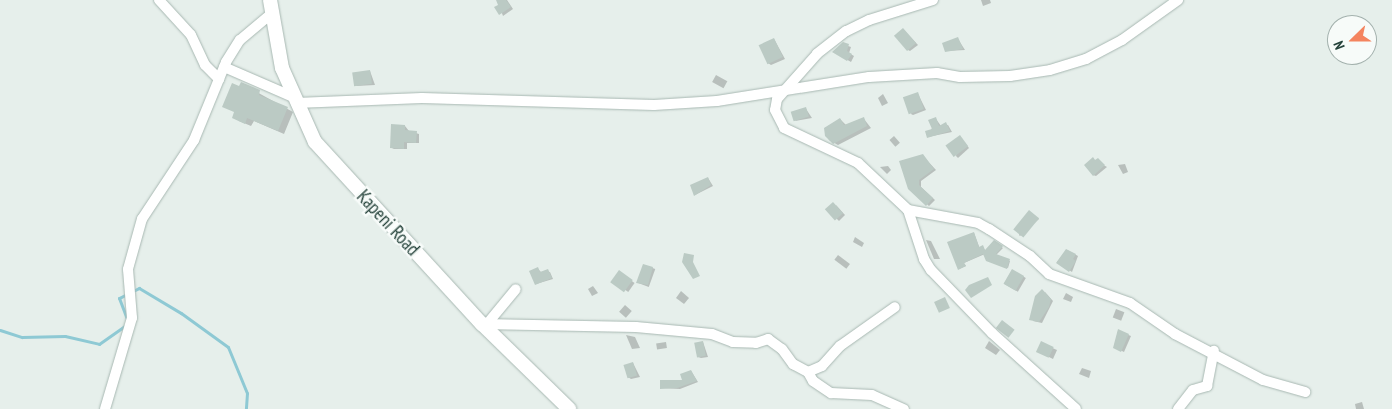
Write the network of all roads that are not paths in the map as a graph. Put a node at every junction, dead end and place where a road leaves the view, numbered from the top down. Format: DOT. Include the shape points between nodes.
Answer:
graph roads {
  1 [pos="159,0"];
  2 [pos="933,0"];
  3 [pos="1178,0"];
  4 [pos="270,7"];
  5 [pos="224,67"];
  6 [pos="219,79"];
  7 [pos="788,87"];
  8 [pos="295,100"];
  9 [pos="908,210"];
  10 [pos="516,289"];
  11 [pos="895,307"];
  12 [pos="485,324"];
  13 [pos="1214,351"];
  14 [pos="808,372"];
  15 [pos="1305,392"];
  16 [pos="1066,406"];
  17 [pos="106,409"];
  18 [pos="569,409"];
  19 [pos="904,409"];
  20 [pos="1076,409"];
  21 [pos="1178,409"];
  1 -- 6 [label="street" via="191,35 205,65"];
  2 -- 7 [label="street" via="869,20 846,31 817,54"];
  3 -- 7 [label="street" via="1122,40 1086,59 1050,70 987,78 917,73"];
  4 -- 5 [label="street" via="240,40"];
  4 -- 8 [label="main road, Kapeni Road" via="282,68"];
  5 -- 6 [label="street"];
  5 -- 8 [label="street"];
  6 -- 17 [label="street" via="194,140 142,219 132,244 128,269 132,318"];
  7 -- 8 [label="street" via="717,101 654,105 422,98"];
  7 -- 9 [label="street" via="777,100 775,110 784,128 858,163"];
  8 -- 12 [label="main road, Kapeni Road" via="315,142 338,171"];
  9 -- 13 [label="street" via="989,228 1030,256 1049,274 1130,303 1175,334"];
  9 -- 16 [label="street" via="924,259 931,270"];
  10 -- 12 [label="street"];
  11 -- 14 [label="street" via="840,346 822,366"];
  12 -- 14 [label="street" via="636,328 712,334 734,342 756,343 768,339 782,349 793,364"];
  12 -- 18 [label="main road, Kapeni Road"];
  13 -- 15 [label="street" via="1264,380"];
  13 -- 21 [label="street" via="1206,386 1193,390"];
  14 -- 19 [label="street" via="813,380 831,393 885,398"];
  16 -- 20 [label="street"];
}
